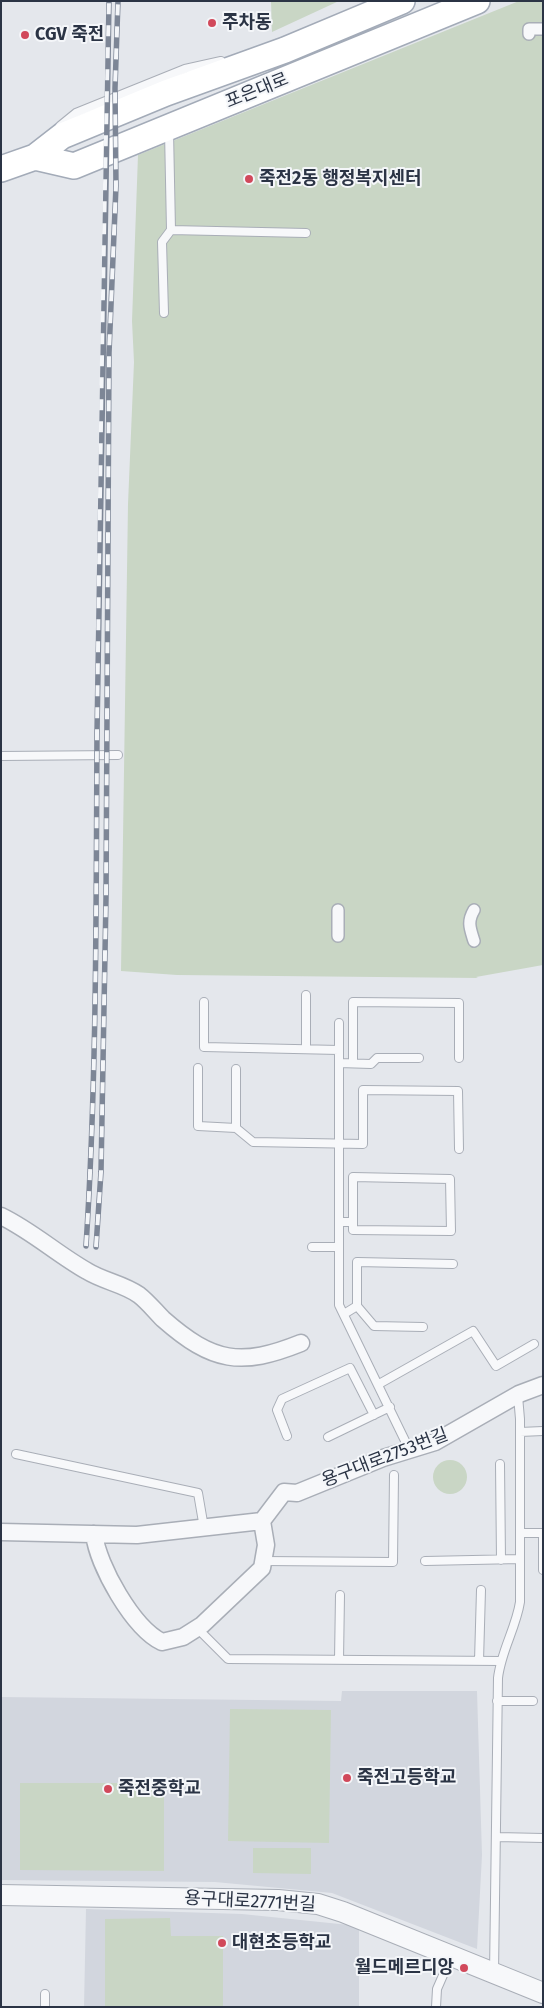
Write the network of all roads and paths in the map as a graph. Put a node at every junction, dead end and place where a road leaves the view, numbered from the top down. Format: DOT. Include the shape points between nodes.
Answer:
graph roads {
  1 [pos="402,1"];
  2 [pos="477,1"];
  3 [pos="543,28"];
  4 [pos="530,34"];
  5 [pos="285,50"];
  6 [pos="241,56"];
  7 [pos="226,60"];
  8 [pos="169,127"];
  9 [pos="34,157"];
  10 [pos="1,169"];
  11 [pos="172,230"];
  12 [pos="306,233"];
  13 [pos="164,313"];
  14 [pos="118,755"];
  15 [pos="1,756"];
  16 [pos="338,910"];
  17 [pos="474,910"];
  18 [pos="338,936"];
  19 [pos="474,941"];
  20 [pos="306,995"];
  21 [pos="204,1002"];
  22 [pos="339,1023"];
  23 [pos="306,1049"];
  24 [pos="339,1050"];
  25 [pos="419,1058"];
  26 [pos="459,1058"];
  27 [pos="339,1062"];
  28 [pos="353,1063"];
  29 [pos="198,1068"];
  30 [pos="236,1069"];
  31 [pos="236,1128"];
  32 [pos="338,1144"];
  33 [pos="459,1149"];
  34 [pos="1,1216"];
  35 [pos="339,1222"];
  36 [pos="353,1222"];
  37 [pos="312,1247"];
  38 [pos="339,1247"];
  39 [pos="453,1264"];
  40 [pos="357,1306"];
  41 [pos="344,1314"];
  42 [pos="423,1327"];
  43 [pos="301,1343"];
  44 [pos="534,1344"];
  45 [pos="379,1384"];
  46 [pos="543,1385"];
  47 [pos="519,1394"];
  48 [pos="390,1407"];
  49 [pos="374,1415"];
  50 [pos="543,1431"];
  51 [pos="520,1432"];
  52 [pos="287,1436"];
  53 [pos="328,1437"];
  54 [pos="410,1451"];
  55 [pos="16,1454"];
  56 [pos="500,1464"];
  57 [pos="394,1475"];
  58 [pos="262,1521"];
  59 [pos="204,1528"];
  60 [pos="1,1532"];
  61 [pos="520,1533"];
  62 [pos="543,1533"];
  63 [pos="94,1534"];
  64 [pos="543,1538"];
  65 [pos="501,1560"];
  66 [pos="520,1560"];
  67 [pos="263,1561"];
  68 [pos="425,1561"];
  69 [pos="543,1570"];
  70 [pos="481,1590"];
  71 [pos="340,1595"];
  72 [pos="203,1634"];
  73 [pos="339,1660"];
  74 [pos="479,1661"];
  75 [pos="501,1661"];
  76 [pos="497,1701"];
  77 [pos="533,1701"];
  78 [pos="497,1837"];
  79 [pos="543,1838"];
  80 [pos="1,1895"];
  81 [pos="451,1957"];
  82 [pos="494,1975"];
  83 [pos="543,1993"];
  84 [pos="45,1994"];
  85 [pos="45,2007"];
  86 [pos="436,2007"];
  1 -- 5 [label="main road, 포은대로"];
  2 -- 8 [label="main road, 포은대로"];
  3 -- 4 [label="street" via="529,29"];
  5 -- 6 [label="lane"];
  5 -- 9 [label="main road, 포은대로" via="166,93 62,136"];
  7 -- 9 [label="lane" via="185,69 76,113 56,129"];
  8 -- 9 [label="main road, 포은대로" via="74,166"];
  8 -- 11 [label="lane"];
  9 -- 10 [label="main road, 포은대로"];
  11 -- 12 [label="lane"];
  11 -- 13 [label="lane" via="162,242"];
  14 -- 15 [label="lane"];
  16 -- 18 [label="street"];
  17 -- 19 [label="street" via="469,925"];
  20 -- 23 [label="lane"];
  21 -- 23 [label="lane" via="204,1047"];
  22 -- 24 [label="lane"];
  23 -- 24 [label="lane"];
  24 -- 27 [label="lane"];
  25 -- 28 [label="lane" via="377,1058 371,1064"];
  26 -- 28 [label="lane" via="459,1003 353,1002"];
  27 -- 28 [label="lane"];
  27 -- 32 [label="lane"];
  29 -- 31 [label="lane" via="198,1126"];
  30 -- 31 [label="lane"];
  31 -- 32 [label="lane" via="253,1142"];
  32 -- 33 [label="lane" via="363,1144 363,1090 458,1091"];
  32 -- 35 [label="lane"];
  34 -- 43 [label="street" via="26,1228 86,1271 138,1294 184,1335 220,1356 257,1357"];
  35 -- 36 [label="lane"];
  35 -- 38 [label="lane"];
  36 -- 36 [label="lane" via="353,1177 450,1178 451,1231 353,1230"];
  37 -- 38 [label="lane"];
  38 -- 41 [label="lane" via="339,1305"];
  39 -- 40 [label="lane" via="357,1262"];
  40 -- 41 [label="lane"];
  40 -- 42 [label="lane" via="374,1326"];
  41 -- 45 [label="lane"];
  44 -- 45 [label="lane" via="496,1366 473,1331"];
  45 -- 48 [label="lane"];
  46 -- 47 [label="street, 용구대로2753번길"];
  47 -- 51 [label="lane" via="516,1398"];
  47 -- 54 [label="street, 용구대로2753번길" via="435,1442"];
  48 -- 49 [label="lane"];
  48 -- 54 [label="lane"];
  49 -- 52 [label="lane" via="350,1368 282,1399 277,1410"];
  49 -- 53 [label="lane"];
  50 -- 51 [label="lane"];
  51 -- 61 [label="lane"];
  54 -- 58 [label="street, 용구대로2753번길" via="383,1458 297,1493 284,1492"];
  55 -- 59 [label="lane" via="198,1493"];
  56 -- 65 [label="lane"];
  57 -- 67 [label="lane" via="393,1562"];
  58 -- 59 [label="street"];
  58 -- 67 [label="street" via="266,1545"];
  59 -- 63 [label="street" via="137,1535"];
  60 -- 63 [label="street"];
  61 -- 62 [label="lane"];
  61 -- 66 [label="lane"];
  63 -- 67 [label="street" via="100,1558 116,1591 151,1637 162,1642 183,1637 202,1625 262,1568"];
  64 -- 69 [label="lane"];
  65 -- 66 [label="lane"];
  65 -- 68 [label="lane"];
  66 -- 75 [label="lane" via="518,1614"];
  70 -- 74 [label="lane"];
  71 -- 73 [label="lane"];
  72 -- 73 [label="lane" via="228,1660"];
  73 -- 74 [label="lane"];
  74 -- 75 [label="lane"];
  75 -- 76 [label="lane"];
  76 -- 77 [label="lane"];
  76 -- 78 [label="lane"];
  78 -- 79 [label="lane"];
  78 -- 82 [label="lane"];
  80 -- 81 [label="street, 용구대로2771번길" via="278,1900 318,1904"];
  81 -- 82 [label="street, 용구대로2771번길"];
  81 -- 86 [label="lane" via="438,1989"];
  82 -- 83 [label="street, 용구대로2771번길"];
  84 -- 85 [label="lane"];
}
